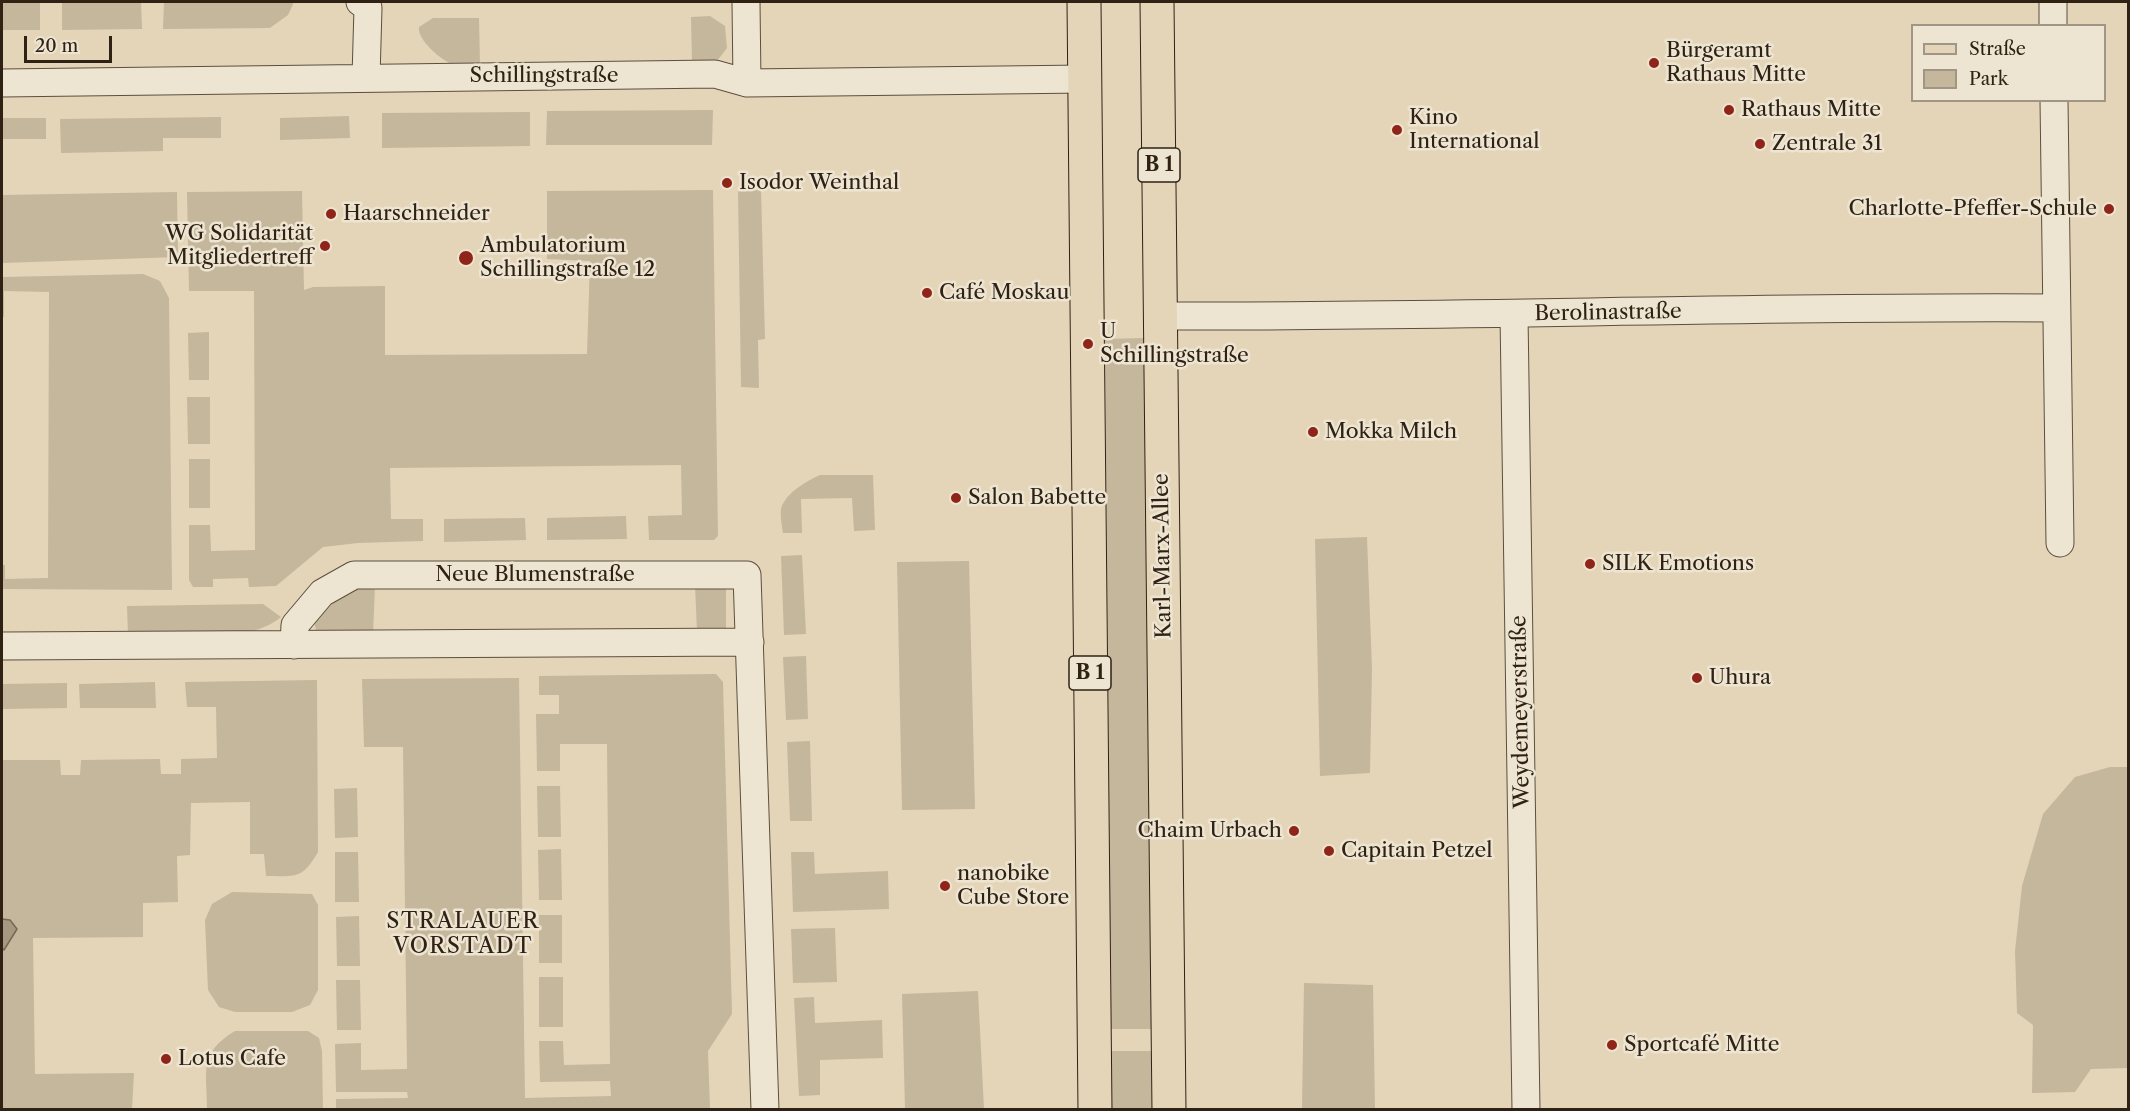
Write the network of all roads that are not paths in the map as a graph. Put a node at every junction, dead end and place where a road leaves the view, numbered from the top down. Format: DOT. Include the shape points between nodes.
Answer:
graph roads {
  1 [pos="360,2"];
  2 [pos="746,2"];
  3 [pos="1084,2"];
  4 [pos="1157,2"];
  5 [pos="2053,2"];
  6 [pos="2053,24"];
  7 [pos="366,77"];
  8 [pos="1085,79"];
  9 [pos="2,83"];
  10 [pos="747,83"];
  11 [pos="2054,102"];
  12 [pos="2056,308"];
  13 [pos="1514,315"];
  14 [pos="1160,316"];
  15 [pos="2060,543"];
  16 [pos="750,642"];
  17 [pos="294,645"];
  18 [pos="2,646"];
  19 [pos="765,1110"];
  20 [pos="1095,1110"];
  21 [pos="1169,1110"];
  22 [pos="1526,1110"];
  1 -- 7 [label="street" via="368,8"];
  2 -- 10 [label="street"];
  3 -- 8 [label="main road, B 1"];
  4 -- 14 [label="main road, Karl-Marx-Allee / B 1"];
  5 -- 6 [label="street"];
  7 -- 9 [label="street, Schillingstraße"];
  7 -- 10 [label="street, Schillingstraße" via="715,74"];
  8 -- 10 [label="street, Schillingstraße"];
  8 -- 20 [label="main road, B 1"];
  11 -- 12 [label="street"];
  12 -- 13 [label="street, Berolinastraße"];
  12 -- 15 [label="street"];
  13 -- 14 [label="street, Berolinastraße"];
  13 -- 22 [label="street, Weydemeyerstraße"];
  14 -- 21 [label="main road, Karl-Marx-Allee / B 1"];
  16 -- 17 [label="street"];
  16 -- 17 [label="street, Neue Blumenstraße" via="747,574 354,575 322,593 295,625"];
  16 -- 19 [label="street, Neue Blumenstraße"];
  17 -- 18 [label="street"];
}
